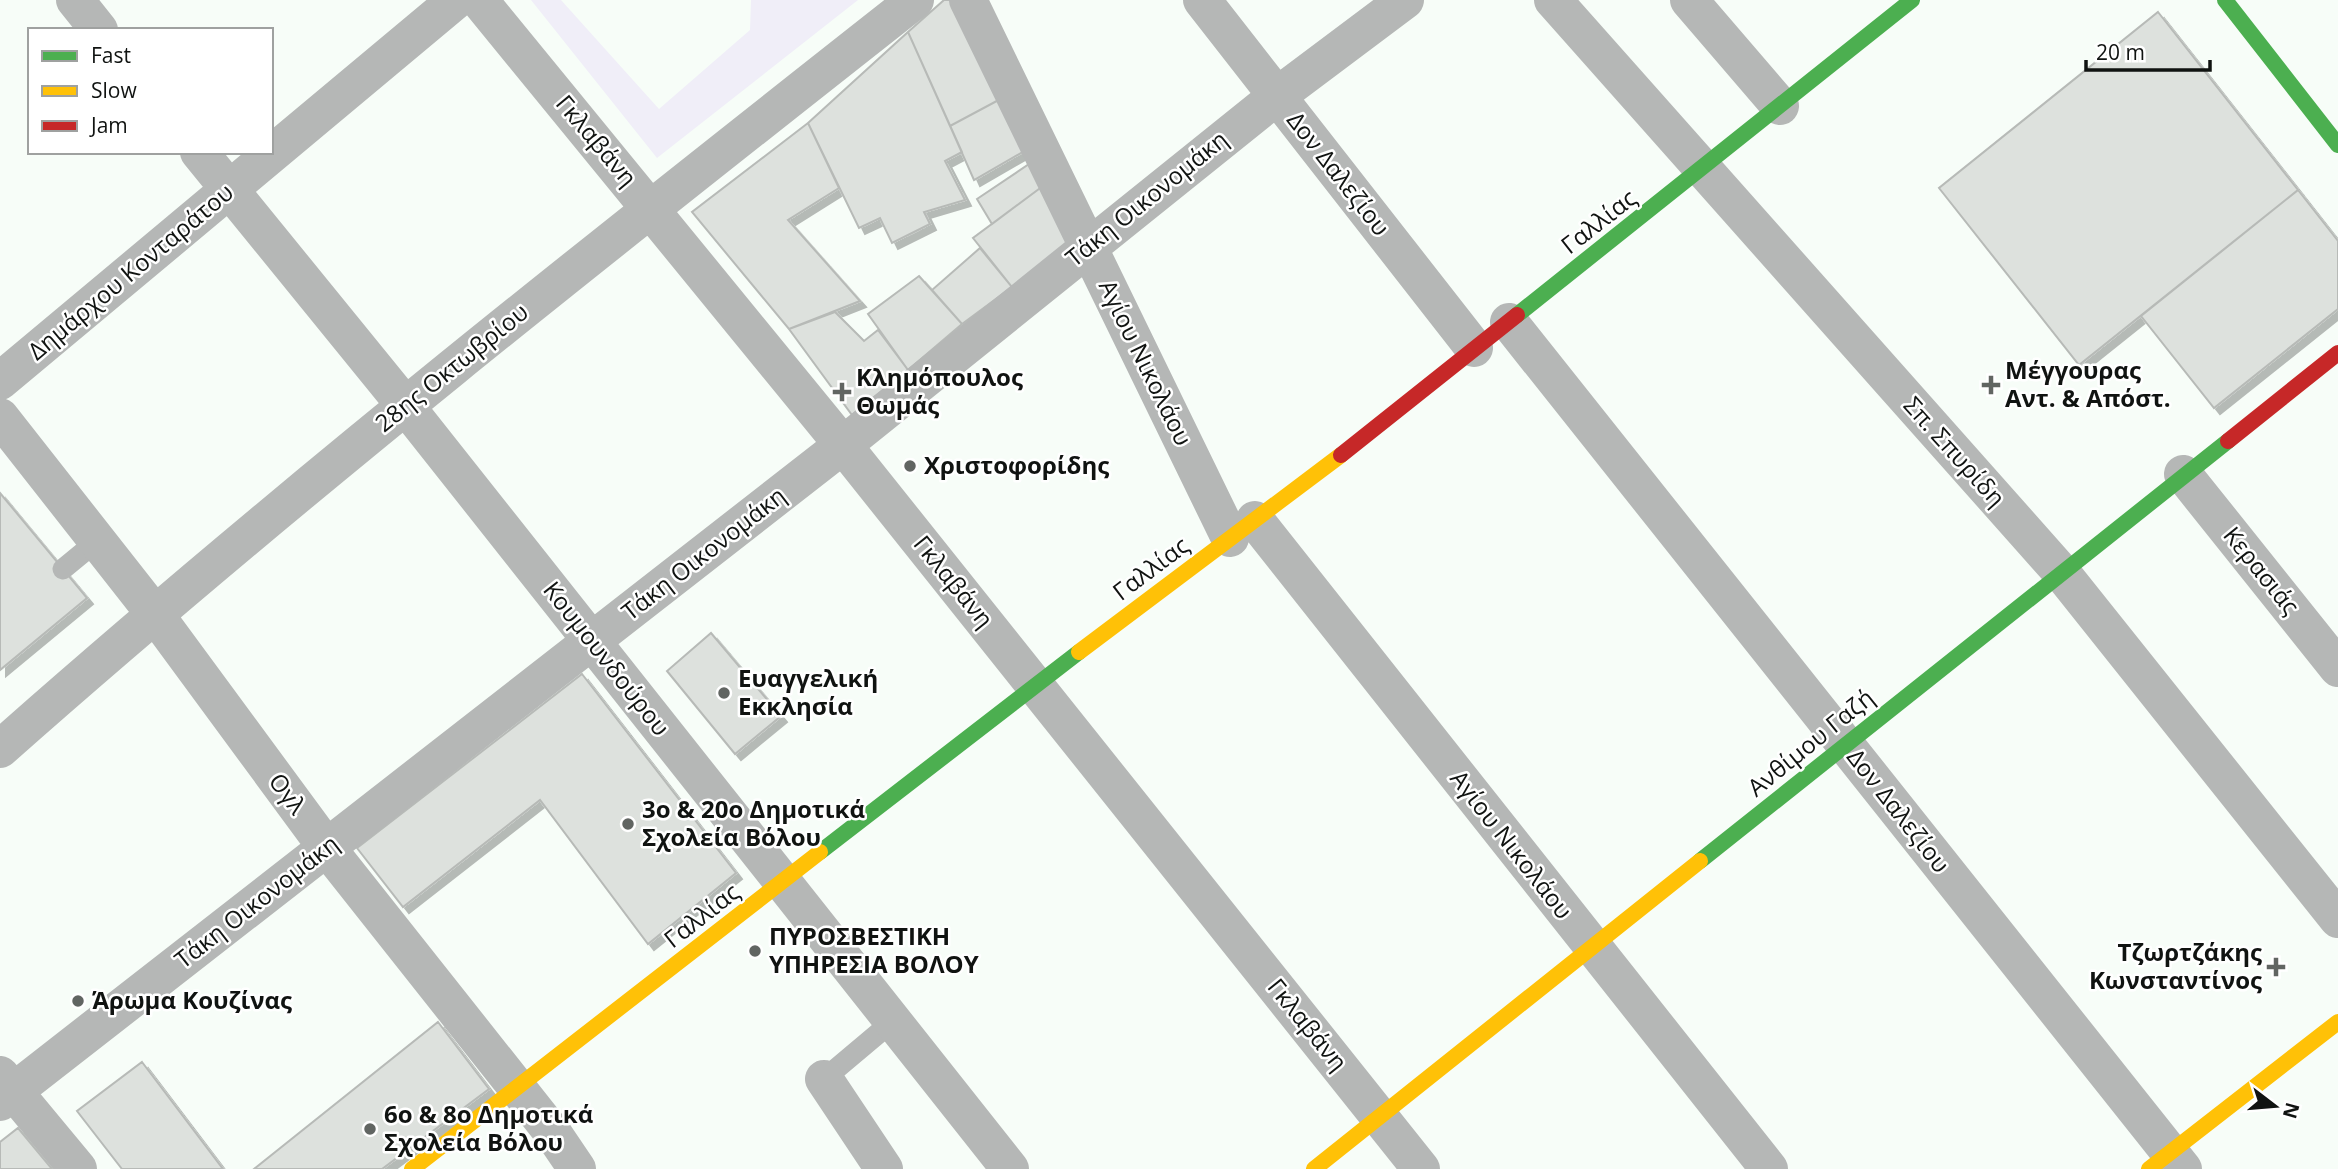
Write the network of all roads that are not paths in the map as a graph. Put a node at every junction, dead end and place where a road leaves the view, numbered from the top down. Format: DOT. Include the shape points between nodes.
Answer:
graph roads {
  1 [pos="75,0"];
  2 [pos="456,0"];
  3 [pos="479,0"];
  4 [pos="915,0"];
  5 [pos="968,0"];
  6 [pos="1202,0"];
  7 [pos="1405,0"];
  8 [pos="1553,0"];
  9 [pos="1689,0"];
  10 [pos="2225,0"];
  11 [pos="1908,1"];
  12 [pos="98,28"];
  13 [pos="1276,96"];
  14 [pos="1780,106"];
  15 [pos="2338,145"];
  16 [pos="273,153"];
  17 [pos="201,154"];
  18 [pos="272,154"];
  19 [pos="1703,169"];
  20 [pos="229,190"];
  21 [pos="651,208"];
  22 [pos="1088,245"];
  23 [pos="1509,322"];
  24 [pos="1474,348"];
  25 [pos="2338,353"];
  26 [pos="0,382"];
  27 [pos="404,404"];
  28 [pos="0,418"];
  29 [pos="843,445"];
  30 [pos="2183,474"];
  31 [pos="1242,529"];
  32 [pos="97,541"];
  33 [pos="63,569"];
  34 [pos="2061,572"];
  35 [pos="154,613"];
  36 [pos="592,642"];
  37 [pos="2338,668"];
  38 [pos="1035,685"];
  39 [pos="1846,744"];
  40 [pos="0,750"];
  41 [pos="327,848"];
  42 [pos="783,882"];
  43 [pos="2338,919"];
  44 [pos="1591,947"];
  45 [pos="893,1021"];
  46 [pos="2338,1022"];
  47 [pos="824,1079"];
  48 [pos="518,1088"];
  49 [pos="4,1090"];
  50 [pos="1379,1116"];
  51 [pos="2167,1164"];
  52 [pos="78,1169"];
  53 [pos="412,1169"];
  54 [pos="577,1169"];
  55 [pos="884,1169"];
  56 [pos="1010,1169"];
  57 [pos="1314,1169"];
  58 [pos="1421,1169"];
  59 [pos="1769,1169"];
  1 -- 12 [label="street"];
  2 -- 16 [label="street, Δημάρχου Κονταράτου"];
  3 -- 21 [label="street, Γκλαβάνη"];
  4 -- 21 [label="street, 28ης Οκτωβρίου"];
  5 -- 22 [label="street, Αγίου Νικολάου"];
  6 -- 13 [label="street, Δον Δαλεζίου"];
  7 -- 13 [label="street, Τάκη Οικονομάκη"];
  8 -- 19 [label="street, Σπ. Σπυρίδη"];
  9 -- 14 [label="street"];
  10 -- 15 [label="street"];
  11 -- 14 [label="street, Γαλλίας"];
  13 -- 22 [label="street, Τάκη Οικονομάκη"];
  13 -- 24 [label="street, Δον Δαλεζίου"];
  14 -- 19 [label="street, Γαλλίας"];
  17 -- 20 [label="street, Κουμουνδούρου"];
  18 -- 20 [label="street, Δημάρχου Κονταράτου"];
  19 -- 23 [label="street, Γαλλίας"];
  19 -- 34 [label="street, Σπ. Σπυρίδη"];
  20 -- 26 [label="street, Δημάρχου Κονταράτου"];
  20 -- 27 [label="street, Κουμουνδούρου"];
  21 -- 27 [label="street, 28ης Οκτωβρίου"];
  21 -- 29 [label="street, Γκλαβάνη"];
  22 -- 29 [label="street, Τάκη Οικονομάκη"];
  22 -- 31 [label="street, Αγίου Νικολάου"];
  23 -- 24 [label="street, Γαλλίας"];
  23 -- 39 [label="street, Δον Δαλεζίου"];
  24 -- 31 [label="street, Γαλλίας"];
  25 -- 30 [label="street, Ανθίμου Γαζή"];
  27 -- 35 [label="street, 28ης Οκτωβρίου"];
  27 -- 36 [label="street, Κουμουνδούρου"];
  28 -- 32 [label="street, Ογλ"];
  29 -- 36 [label="street, Τάκη Οικονομάκη"];
  29 -- 38 [label="street, Γκλαβάνη"];
  30 -- 34 [label="street, Ανθίμου Γαζή"];
  30 -- 37 [label="street, Κερασιάς"];
  31 -- 38 [label="street, Γαλλίας"];
  31 -- 44 [label="street, Αγίου Νικολάου"];
  32 -- 33 [label="lane"];
  32 -- 35 [label="street, Ογλ"];
  34 -- 39 [label="street, Ανθίμου Γαζή"];
  34 -- 43 [label="street, Σπ. Σπυρίδη"];
  35 -- 40 [label="street, 28ης Οκτωβρίου"];
  35 -- 41 [label="street, Ογλ"];
  36 -- 41 [label="street, Τάκη Οικονομάκη"];
  36 -- 42 [label="street, Κουμουνδούρου"];
  38 -- 42 [label="street, Γαλλίας"];
  38 -- 50 [label="street, Γκλαβάνη"];
  39 -- 44 [label="street, Ανθίμου Γαζή"];
  39 -- 51 [label="street, Δον Δαλεζίου"];
  41 -- 48 [label="street, Ογλ"];
  41 -- 49 [label="street, Τάκη Οικονομάκη"];
  42 -- 45 [label="street, Κουμουνδούρου"];
  42 -- 48 [label="street, Γαλλίας"];
  44 -- 50 [label="street, Ανθίμου Γαζή"];
  44 -- 59 [label="street, Αγίου Νικολάου"];
  45 -- 47 [label="lane"];
  45 -- 56 [label="street, Κουμουνδούρου"];
  46 -- 51 [label="street"];
  47 -- 55 [label="street"];
  48 -- 53 [label="street, Γαλλίας"];
  48 -- 54 [label="street, Ογλ"];
  49 -- 52 [label="street"];
  50 -- 57 [label="street, Ανθίμου Γαζή"];
  50 -- 58 [label="street, Γκλαβάνη"];
}
